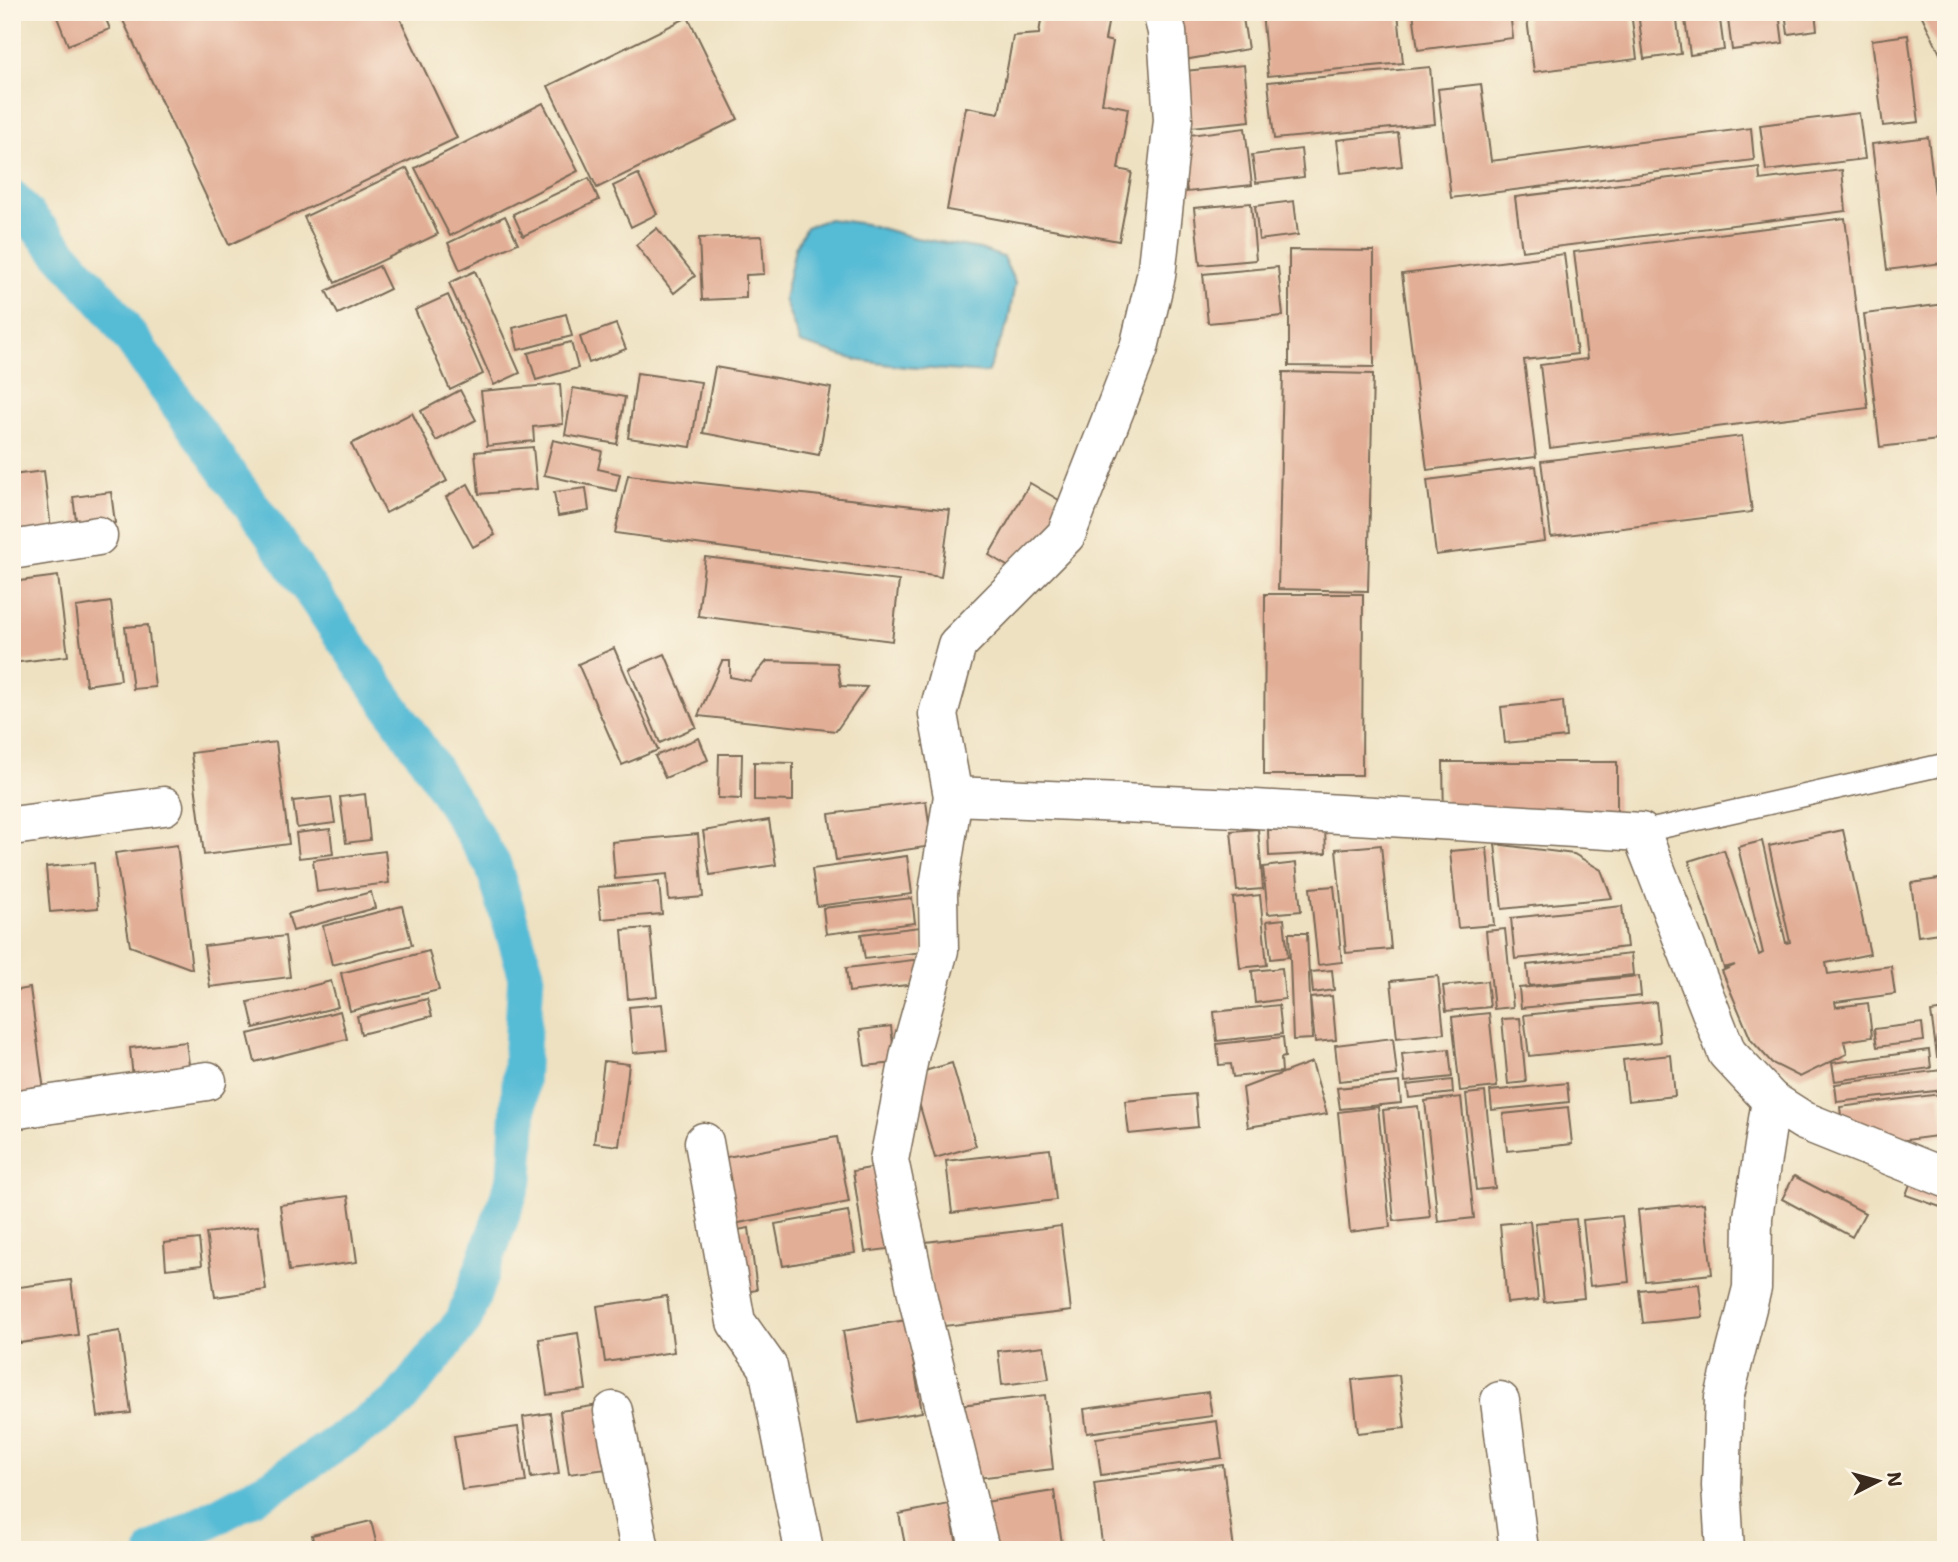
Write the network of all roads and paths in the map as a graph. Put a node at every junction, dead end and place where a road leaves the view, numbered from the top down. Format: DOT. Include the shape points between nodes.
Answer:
graph roads {
  1 [pos="1162,12"];
  2 [pos="98,536"];
  3 [pos="12,550"];
  4 [pos="1946,764"];
  5 [pos="953,796"];
  6 [pos="164,806"];
  7 [pos="12,826"];
  8 [pos="1641,832"];
  9 [pos="207,1081"];
  10 [pos="1771,1100"];
  11 [pos="12,1110"];
  12 [pos="704,1142"];
  13 [pos="1946,1178"];
  14 [pos="1500,1401"];
  15 [pos="613,1411"];
  16 [pos="640,1550"];
  17 [pos="804,1550"];
  18 [pos="980,1550"];
  19 [pos="1519,1550"];
  20 [pos="1724,1550"];
  1 -- 5 [label="street" via="1172,120 1156,275 1139,348 1066,535 957,645 938,714"];
  2 -- 3 [label="street"];
  4 -- 8 [label="lane"];
  5 -- 8 [label="street"];
  5 -- 18 [label="street" via="938,893 939,950 910,1054 889,1160"];
  6 -- 7 [label="street"];
  8 -- 10 [label="street" via="1727,1053"];
  9 -- 11 [label="street"];
  10 -- 13 [label="street" via="1804,1121"];
  10 -- 20 [label="street" via="1753,1217 1752,1288 1724,1398"];
  12 -- 17 [label="street" via="736,1322 768,1367"];
  14 -- 19 [label="street"];
  15 -- 16 [label="street"];
}
